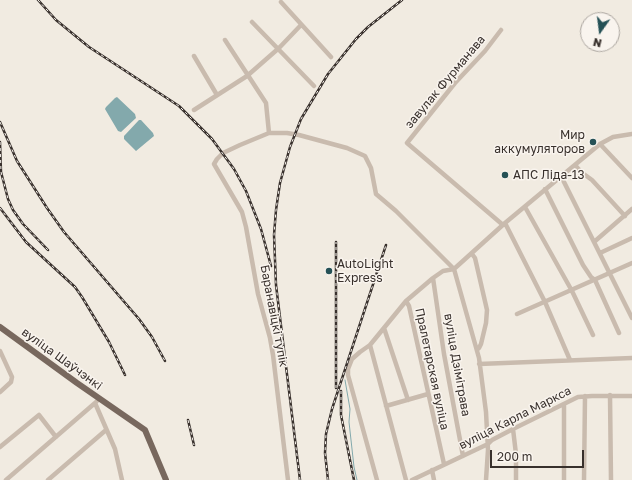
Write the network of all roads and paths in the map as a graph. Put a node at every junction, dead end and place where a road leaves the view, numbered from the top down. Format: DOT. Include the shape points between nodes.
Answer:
graph roads {
  1 [pos="281,2"];
  2 [pos="252,22"];
  3 [pos="301,25"];
  4 [pos="501,30"];
  5 [pos="225,40"];
  6 [pos="279,48"];
  7 [pos="194,56"];
  8 [pos="331,57"];
  9 [pos="247,76"];
  10 [pos="314,86"];
  11 [pos="217,95"];
  12 [pos="194,110"];
  13 [pos="269,133"];
  14 [pos="632,134"];
  15 [pos="600,144"];
  16 [pos="574,165"];
  17 [pos="560,176"];
  18 [pos="632,178"];
  19 [pos="545,189"];
  20 [pos="524,207"];
  21 [pos="632,209"];
  22 [pos="625,216"];
  23 [pos="504,224"];
  24 [pos="632,238"];
  25 [pos="594,242"];
  26 [pos="600,253"];
  27 [pos="472,254"];
  28 [pos="632,263"];
  29 [pos="454,269"];
  30 [pos="609,273"];
  31 [pos="433,278"];
  32 [pos="595,280"];
  33 [pos="572,291"];
  34 [pos="406,301"];
  35 [pos="545,302"];
  36 [pos="517,314"];
  37 [pos="632,318"];
  38 [pos="0,327"];
  39 [pos="384,328"];
  40 [pos="619,333"];
  41 [pos="592,335"];
  42 [pos="370,345"];
  43 [pos="477,350"];
  44 [pos="0,351"];
  45 [pos="632,358"];
  46 [pos="570,360"];
  47 [pos="479,364"];
  48 [pos="0,392"];
  49 [pos="428,394"];
  50 [pos="585,396"];
  51 [pos="610,396"];
  52 [pos="632,396"];
  53 [pos="408,400"];
  54 [pos="98,401"];
  55 [pos="564,404"];
  56 [pos="386,406"];
  57 [pos="513,429"];
  58 [pos="106,430"];
  59 [pos="56,436"];
  60 [pos="488,444"];
  61 [pos="0,447"];
  62 [pos="463,456"];
  63 [pos="444,464"];
  64 [pos="432,470"];
  65 [pos="6,480"];
  66 [pos="48,480"];
  67 [pos="122,480"];
  68 [pos="166,480"];
  69 [pos="288,480"];
  70 [pos="377,480"];
  71 [pos="406,480"];
  72 [pos="412,480"];
  73 [pos="434,480"];
  74 [pos="486,480"];
  75 [pos="516,480"];
  76 [pos="564,480"];
  77 [pos="584,480"];
  78 [pos="611,480"];
  1 -- 3 [label="street"];
  2 -- 6 [label="street"];
  3 -- 6 [label="street"];
  3 -- 8 [label="street"];
  4 -- 23 [label="street, завулак Фурманава" via="407,143"];
  5 -- 9 [label="street"];
  6 -- 9 [label="street"];
  6 -- 10 [label="street"];
  7 -- 11 [label="street"];
  9 -- 11 [label="street"];
  9 -- 13 [label="street" via="266,103"];
  11 -- 12 [label="street"];
  13 -- 29 [label="street" via="299,135 347,148 365,156 371,168 376,194"];
  13 -- 69 [label="street, Баранавіцкі тупік" via="223,153 214,164 242,212 246,227 258,294 271,344"];
  14 -- 15 [label="street" via="613,137"];
  15 -- 16 [label="street"];
  15 -- 18 [label="street"];
  16 -- 17 [label="street"];
  16 -- 22 [label="street" via="592,180"];
  17 -- 19 [label="street"];
  17 -- 25 [label="street"];
  19 -- 20 [label="street"];
  19 -- 32 [label="street" via="583,265"];
  20 -- 23 [label="street"];
  20 -- 33 [label="street"];
  21 -- 22 [label="street"];
  22 -- 25 [label="street"];
  23 -- 27 [label="street"];
  23 -- 35 [label="street"];
  24 -- 26 [label="street"];
  25 -- 26 [label="street"];
  26 -- 30 [label="street"];
  27 -- 29 [label="street"];
  27 -- 43 [label="street" via="487,310 481,344"];
  28 -- 30 [label="street"];
  29 -- 31 [label="street" via="442,271"];
  29 -- 43 [label="street"];
  30 -- 32 [label="street"];
  30 -- 37 [label="street"];
  31 -- 34 [label="street"];
  31 -- 62 [label="street, вуліца Дзімітрава"];
  32 -- 33 [label="street"];
  32 -- 40 [label="street"];
  33 -- 35 [label="street"];
  33 -- 41 [label="street"];
  34 -- 39 [label="street"];
  34 -- 49 [label="street, Пралетарская вуліца"];
  35 -- 36 [label="street"];
  35 -- 46 [label="street"];
  38 -- 54 [label="main road, вуліца Шаўчэнкі"];
  39 -- 42 [label="street"];
  39 -- 53 [label="street"];
  42 -- 56 [label="street"];
  42 -- 70 [label="street" via="352,359 348,369 350,386"];
  43 -- 47 [label="street"];
  44 -- 48 [label="street" via="12,377 11,382"];
  45 -- 46 [label="street"];
  46 -- 47 [label="street"];
  47 -- 60 [label="street"];
  49 -- 53 [label="street"];
  49 -- 63 [label="street, Пралетарская вуліца"];
  50 -- 51 [label="street, вуліца Карла Маркса"];
  50 -- 55 [label="street, вуліца Карла Маркса"];
  50 -- 77 [label="street"];
  51 -- 52 [label="street, вуліца Карла Маркса"];
  51 -- 78 [label="street"];
  53 -- 56 [label="street"];
  54 -- 58 [label="street, вуліца Шаўчэнкі"];
  54 -- 59 [label="street"];
  54 -- 68 [label="main road" via="145,430"];
  55 -- 57 [label="street, вуліца Карла Маркса"];
  55 -- 76 [label="street"];
  56 -- 71 [label="street"];
  57 -- 60 [label="street, вуліца Карла Маркса"];
  57 -- 75 [label="street"];
  58 -- 66 [label="street"];
  58 -- 67 [label="street, вуліца Шаўчэнкі" via="115,449"];
  59 -- 61 [label="street" via="39,416"];
  59 -- 65 [label="street"];
  60 -- 62 [label="street, вуліца Карла Маркса"];
  60 -- 74 [label="street"];
  62 -- 63 [label="street, вуліца Карла Маркса"];
  63 -- 64 [label="street, вуліца Карла Маркса"];
  64 -- 72 [label="street, вуліца Карла Маркса"];
  64 -- 73 [label="street"];
}
